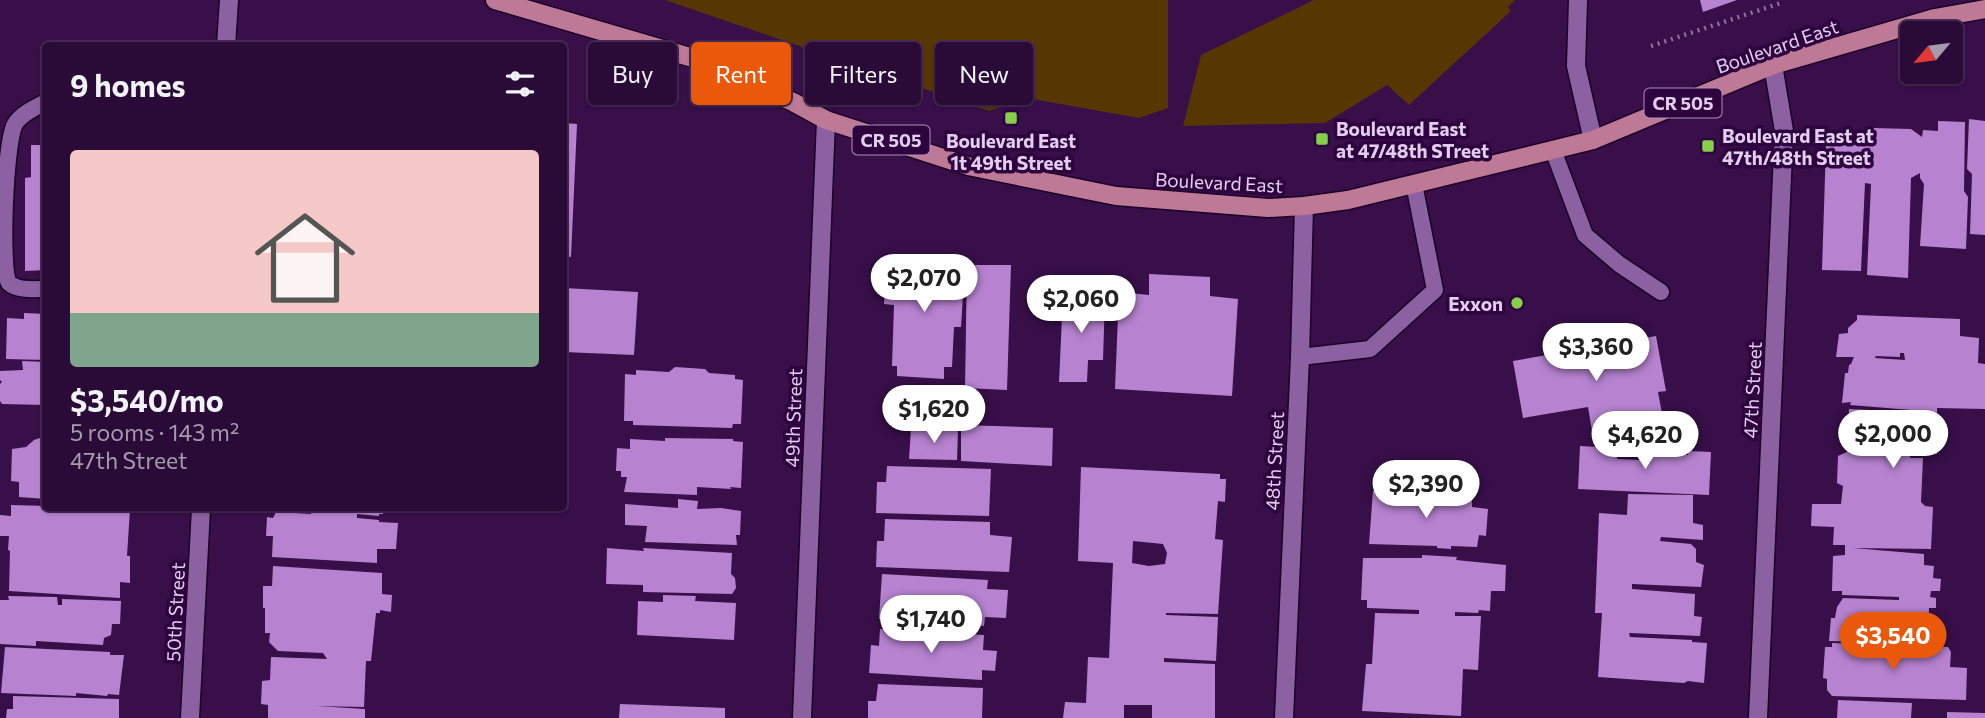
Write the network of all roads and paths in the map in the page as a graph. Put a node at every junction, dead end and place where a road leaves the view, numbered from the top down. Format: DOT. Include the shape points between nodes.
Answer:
graph roads {
  1 [pos="229,0"];
  2 [pos="495,0"];
  3 [pos="1578,0"];
  4 [pos="1781,3"];
  5 [pos="1985,9"];
  6 [pos="226,42"];
  7 [pos="1651,46"];
  8 [pos="1773,65"];
  9 [pos="42,104"];
  10 [pos="826,120"];
  11 [pos="1592,140"];
  12 [pos="1553,150"];
  13 [pos="1414,184"];
  14 [pos="1304,206"];
  15 [pos="42,289"];
  16 [pos="1661,292"];
  17 [pos="1300,357"];
  18 [pos="201,511"];
  19 [pos="190,718"];
  20 [pos="802,718"];
  21 [pos="1284,718"];
  22 [pos="1758,718"];
  1 -- 6 [label="street"];
  2 -- 10 [label="main road, Boulevard East / CR 505" via="693,58"];
  3 -- 11 [label="street" via="1576,66"];
  4 -- 7 [label="path"];
  5 -- 8 [label="main road, Boulevard East / CR 505" via="1935,18"];
  8 -- 11 [label="main road, Boulevard East / CR 505"];
  8 -- 22 [label="street, 47th Street" via="1784,131"];
  9 -- 15 [label="lane" via="15,123 1,226 4,276 23,289"];
  10 -- 14 [label="main road, Boulevard East / CR 505" via="968,166 1116,196 1268,208"];
  10 -- 20 [label="street, 49th Street"];
  11 -- 12 [label="main road, Boulevard East / CR 505"];
  12 -- 13 [label="main road, Boulevard East / CR 505"];
  12 -- 16 [label="lane" via="1585,235"];
  13 -- 14 [label="main road, Boulevard East / CR 505"];
  13 -- 17 [label="lane" via="1435,290 1370,349"];
  14 -- 17 [label="street, 48th Street"];
  17 -- 21 [label="street, 48th Street"];
  18 -- 19 [label="street, 50th Street"];
}
